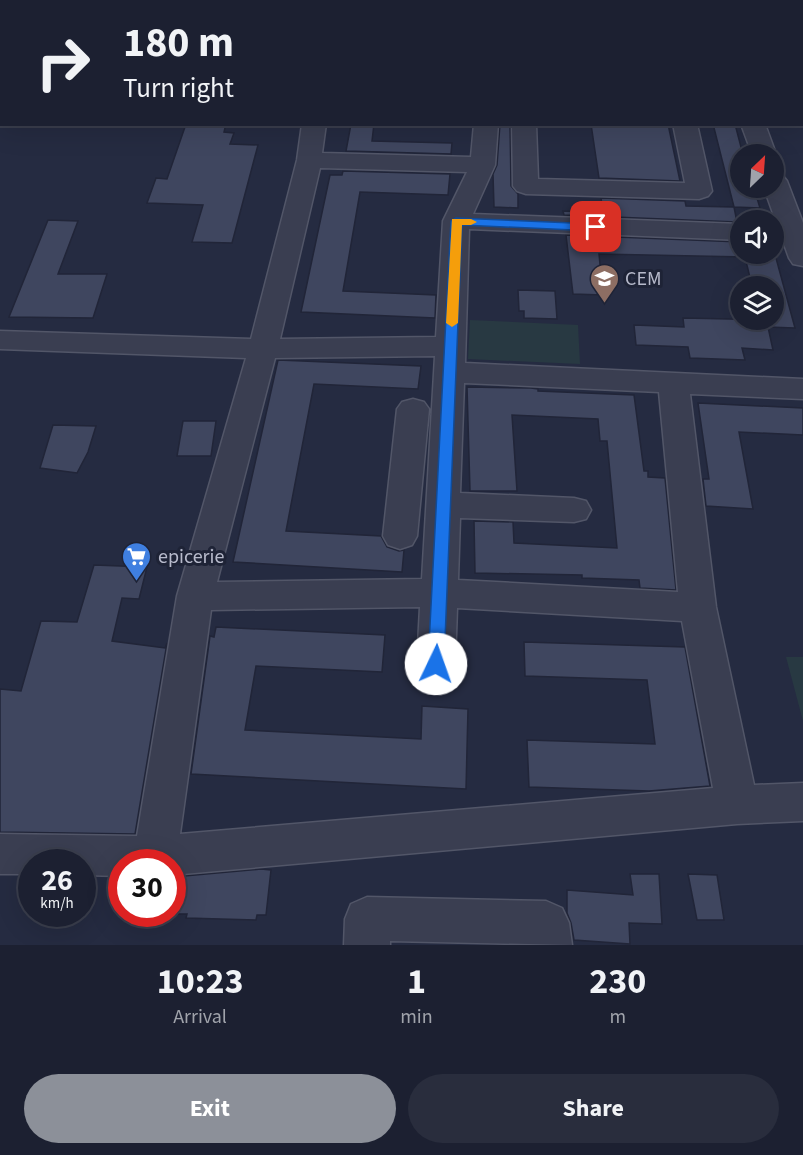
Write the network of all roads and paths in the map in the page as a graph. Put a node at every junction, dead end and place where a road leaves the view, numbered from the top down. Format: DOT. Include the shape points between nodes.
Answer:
graph roads {
  1 [pos="314,126"];
  2 [pos="486,126"];
  3 [pos="524,126"];
  4 [pos="685,126"];
  5 [pos="754,126"];
  6 [pos="760,144"];
  7 [pos="309,160"];
  8 [pos="483,165"];
  9 [pos="615,189"];
  10 [pos="778,198"];
  11 [pos="620,228"];
  12 [pos="450,232"];
  13 [pos="730,232"];
  14 [pos="790,242"];
  15 [pos="0,340"];
  16 [pos="263,349"];
  17 [pos="450,359"];
  18 [pos="673,383"];
  19 [pos="803,389"];
  20 [pos="403,414"];
  21 [pos="398,454"];
  22 [pos="446,457"];
  23 [pos="384,490"];
  24 [pos="444,505"];
  25 [pos="574,510"];
  26 [pos="400,536"];
  27 [pos="440,593"];
  28 [pos="195,596"];
  29 [pos="698,607"];
  30 [pos="436,664"];
  31 [pos="803,801"];
  32 [pos="736,805"];
  33 [pos="156,849"];
  34 [pos="186,853"];
  35 [pos="0,854"];
  36 [pos="108,855"];
  37 [pos="367,945"];
  38 [pos="549,945"];
  1 -- 7 [label="street"];
  2 -- 8 [label="street"];
  3 -- 9 [label="street" via="526,186"];
  4 -- 9 [label="street" via="699,191"];
  5 -- 6 [label="street"];
  7 -- 8 [label="street"];
  7 -- 16 [label="street"];
  8 -- 12 [label="street"];
  9 -- 11 [label="street"];
  10 -- 14 [label="street"];
  11 -- 12 [label="street"];
  11 -- 13 [label="street"];
  12 -- 17 [label="street"];
  15 -- 16 [label="street"];
  16 -- 17 [label="street"];
  16 -- 28 [label="street"];
  17 -- 18 [label="street"];
  17 -- 22 [label="street"];
  18 -- 19 [label="street"];
  18 -- 29 [label="street"];
  20 -- 21 [label="street"];
  21 -- 22 [label="street"];
  21 -- 23 [label="street"];
  21 -- 26 [label="street"];
  22 -- 24 [label="street"];
  24 -- 25 [label="street"];
  24 -- 27 [label="street"];
  27 -- 28 [label="street"];
  27 -- 29 [label="street"];
  27 -- 30 [label="street"];
  28 -- 33 [label="street"];
  29 -- 32 [label="street"];
  31 -- 32 [label="street"];
  32 -- 34 [label="street"];
  35 -- 36 [label="street"];
  37 -- 38 [label="street" via="367,919 546,923"];
}
